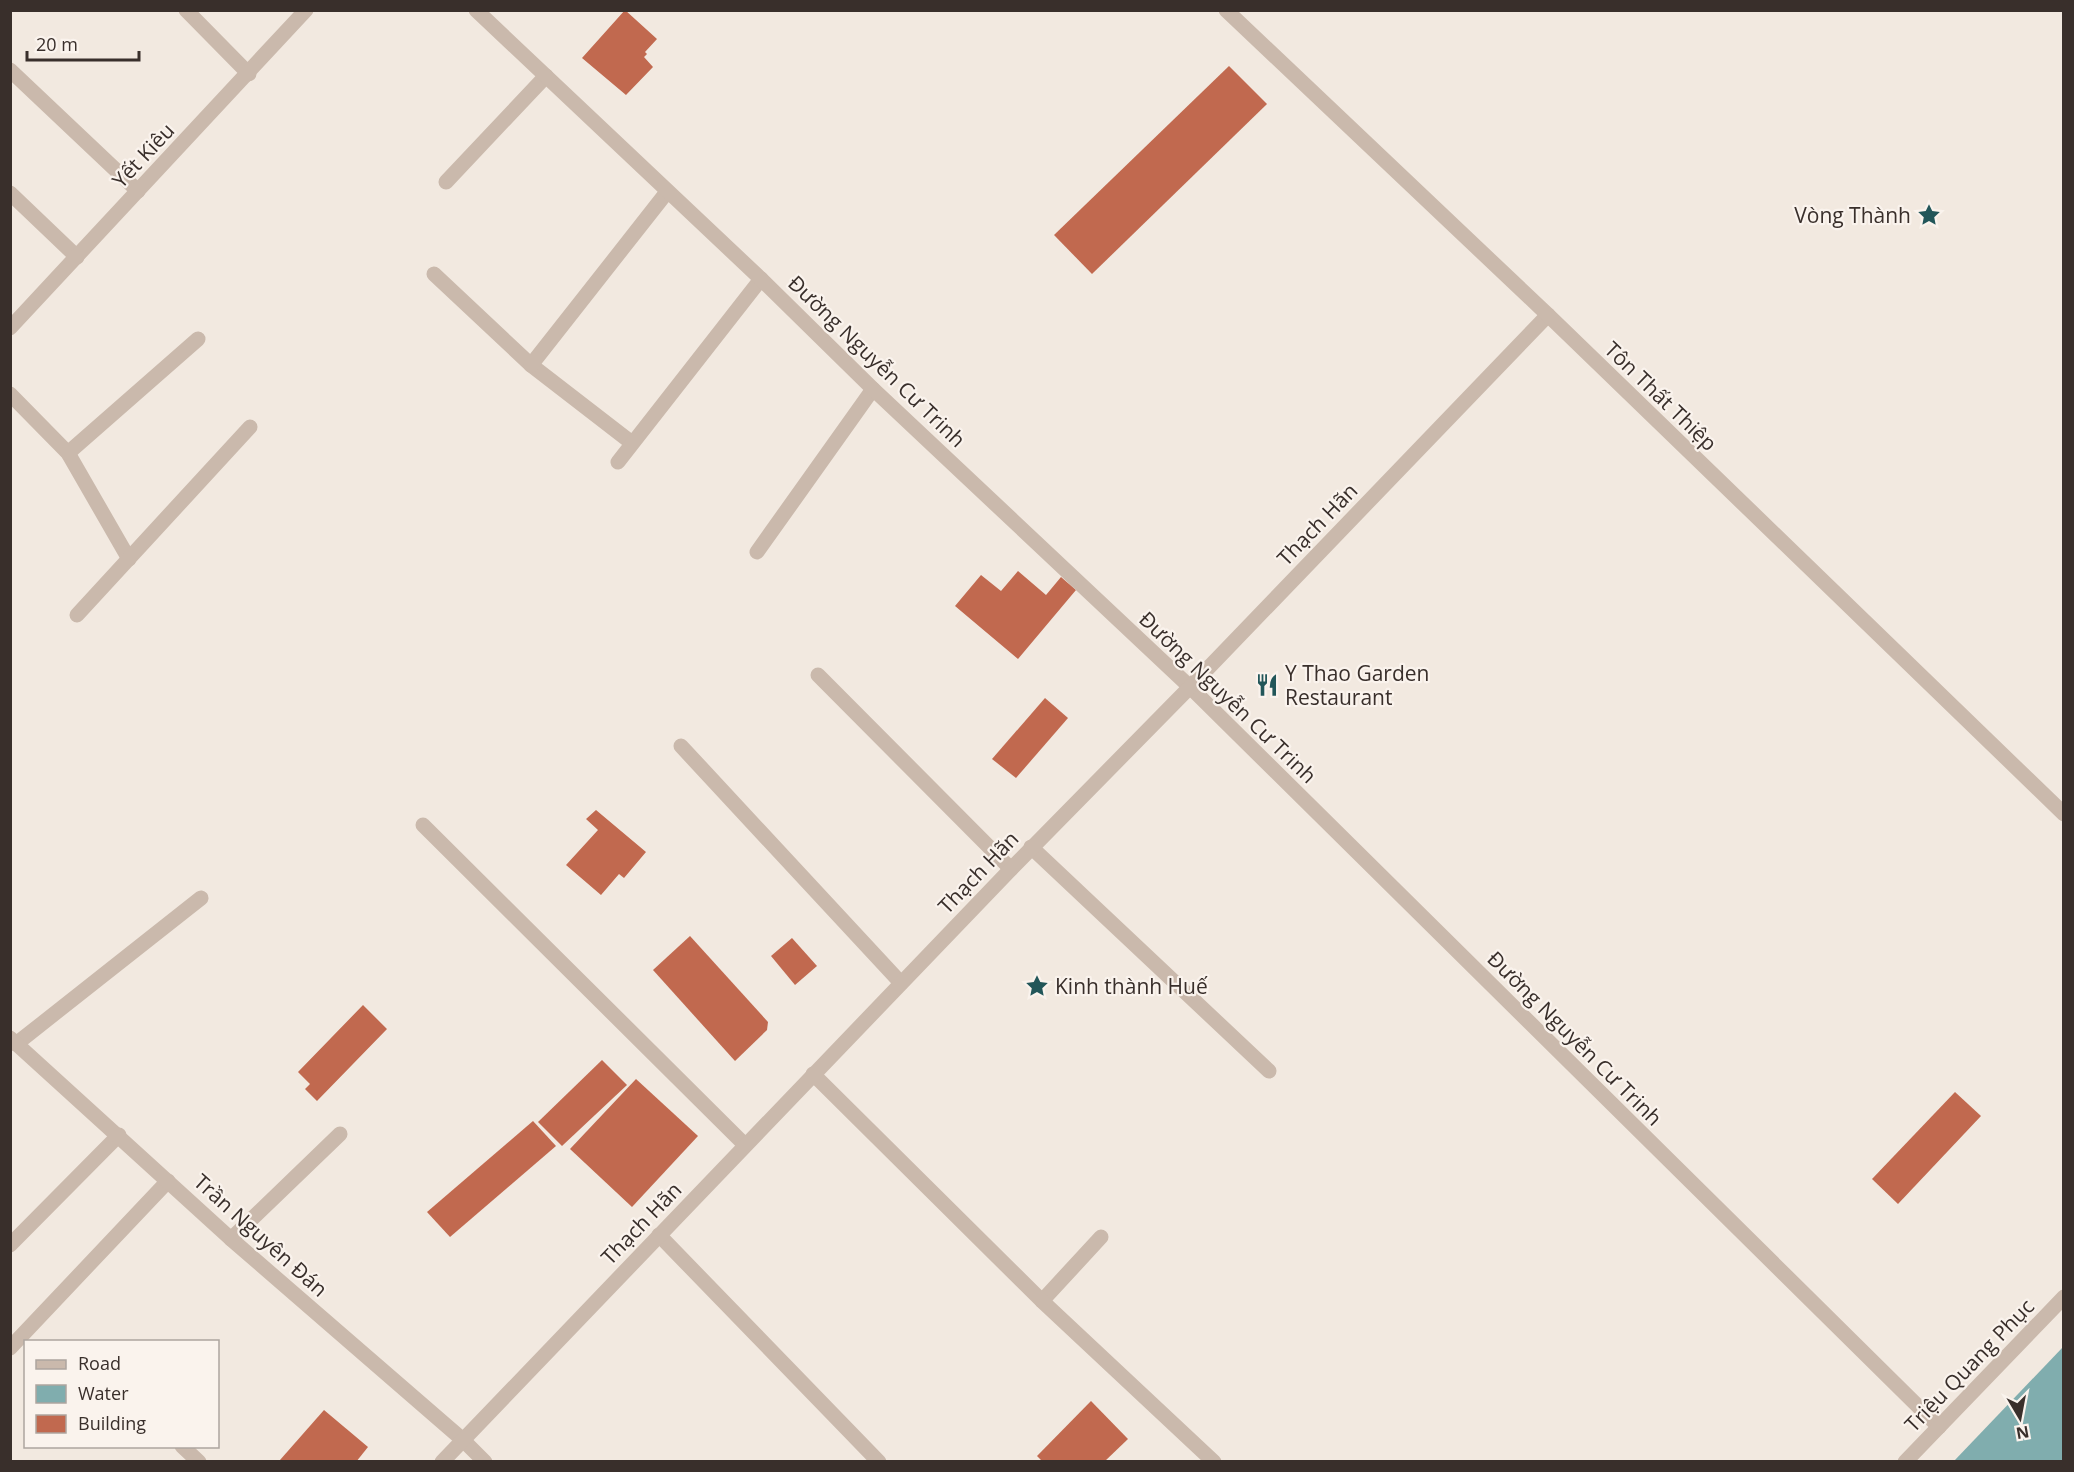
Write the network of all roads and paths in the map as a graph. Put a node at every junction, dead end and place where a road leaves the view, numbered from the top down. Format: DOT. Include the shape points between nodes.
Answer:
graph roads {
  1 [pos="186,10"];
  2 [pos="306,10"];
  3 [pos="476,10"];
  4 [pos="1226,10"];
  5 [pos="10,70"];
  6 [pos="249,74"];
  7 [pos="546,76"];
  8 [pos="446,182"];
  9 [pos="138,191"];
  10 [pos="667,192"];
  11 [pos="10,193"];
  12 [pos="77,257"];
  13 [pos="434,274"];
  14 [pos="761,279"];
  15 [pos="1548,315"];
  16 [pos="10,328"];
  17 [pos="198,339"];
  18 [pos="531,365"];
  19 [pos="873,389"];
  20 [pos="10,394"];
  21 [pos="250,427"];
  22 [pos="632,443"];
  23 [pos="68,453"];
  24 [pos="618,462"];
  25 [pos="757,552"];
  26 [pos="129,559"];
  27 [pos="77,615"];
  28 [pos="818,675"];
  29 [pos="1190,687"];
  30 [pos="681,746"];
  31 [pos="2064,814"];
  32 [pos="423,825"];
  33 [pos="1031,847"];
  34 [pos="1011,869"];
  35 [pos="201,898"];
  36 [pos="901,983"];
  37 [pos="14,1041"];
  38 [pos="1269,1071"];
  39 [pos="813,1074"];
  40 [pos="340,1134"];
  41 [pos="119,1135"];
  42 [pos="745,1145"];
  43 [pos="168,1181"];
  44 [pos="659,1235"];
  45 [pos="1101,1237"];
  46 [pos="231,1239"];
  47 [pos="10,1245"];
  48 [pos="2064,1297"];
  49 [pos="1042,1301"];
  50 [pos="10,1348"];
  51 [pos="1938,1427"];
  52 [pos="463,1440"];
  53 [pos="184,1448"];
  54 [pos="199,1461"];
  55 [pos="442,1461"];
  56 [pos="485,1461"];
  57 [pos="879,1461"];
  58 [pos="1214,1461"];
  59 [pos="1905,1461"];
  1 -- 6 [label="street"];
  2 -- 6 [label="street, Yết Kiêu"];
  3 -- 7 [label="street, Đường Nguyễn Cư Trinh"];
  4 -- 15 [label="street, Tôn Thất Thiệp"];
  5 -- 9 [label="street"];
  6 -- 9 [label="street, Yết Kiêu"];
  7 -- 8 [label="street"];
  7 -- 10 [label="street, Đường Nguyễn Cư Trinh"];
  9 -- 12 [label="street, Yết Kiêu"];
  10 -- 14 [label="street, Đường Nguyễn Cư Trinh"];
  10 -- 18 [label="street"];
  11 -- 12 [label="street"];
  12 -- 16 [label="street, Yết Kiêu"];
  13 -- 18 [label="street"];
  14 -- 19 [label="street, Đường Nguyễn Cư Trinh"];
  14 -- 22 [label="street"];
  15 -- 29 [label="street, Thạch Hãn"];
  15 -- 31 [label="street, Tôn Thất Thiệp"];
  17 -- 23 [label="street"];
  18 -- 22 [label="street"];
  19 -- 25 [label="street"];
  19 -- 29 [label="street, Đường Nguyễn Cư Trinh"];
  20 -- 23 [label="street"];
  21 -- 26 [label="street"];
  22 -- 24 [label="street"];
  23 -- 26 [label="street"];
  26 -- 27 [label="street"];
  28 -- 34 [label="street"];
  29 -- 33 [label="street, Thạch Hãn"];
  29 -- 51 [label="street, Đường Nguyễn Cư Trinh"];
  30 -- 36 [label="street"];
  32 -- 42 [label="street"];
  33 -- 34 [label="street, Thạch Hãn"];
  33 -- 38 [label="street"];
  34 -- 36 [label="street, Thạch Hãn"];
  35 -- 37 [label="street"];
  36 -- 39 [label="street, Thạch Hãn"];
  37 -- 41 [label="street, Trần Nguyên Đán"];
  39 -- 42 [label="street, Thạch Hãn"];
  39 -- 49 [label="street"];
  40 -- 46 [label="street"];
  41 -- 43 [label="street, Trần Nguyên Đán"];
  41 -- 47 [label="street"];
  42 -- 44 [label="street, Thạch Hãn"];
  43 -- 46 [label="street, Trần Nguyên Đán"];
  43 -- 50 [label="street"];
  44 -- 52 [label="street, Thạch Hãn"];
  44 -- 57 [label="street"];
  45 -- 49 [label="street"];
  46 -- 52 [label="street, Trần Nguyên Đán"];
  48 -- 51 [label="street, Triệu Quang Phục"];
  49 -- 58 [label="street"];
  51 -- 59 [label="street, Triệu Quang Phục"];
  52 -- 55 [label="street, Thạch Hãn"];
  52 -- 56 [label="street, Trần Nguyên Đán"];
  53 -- 54 [label="street"];
}
